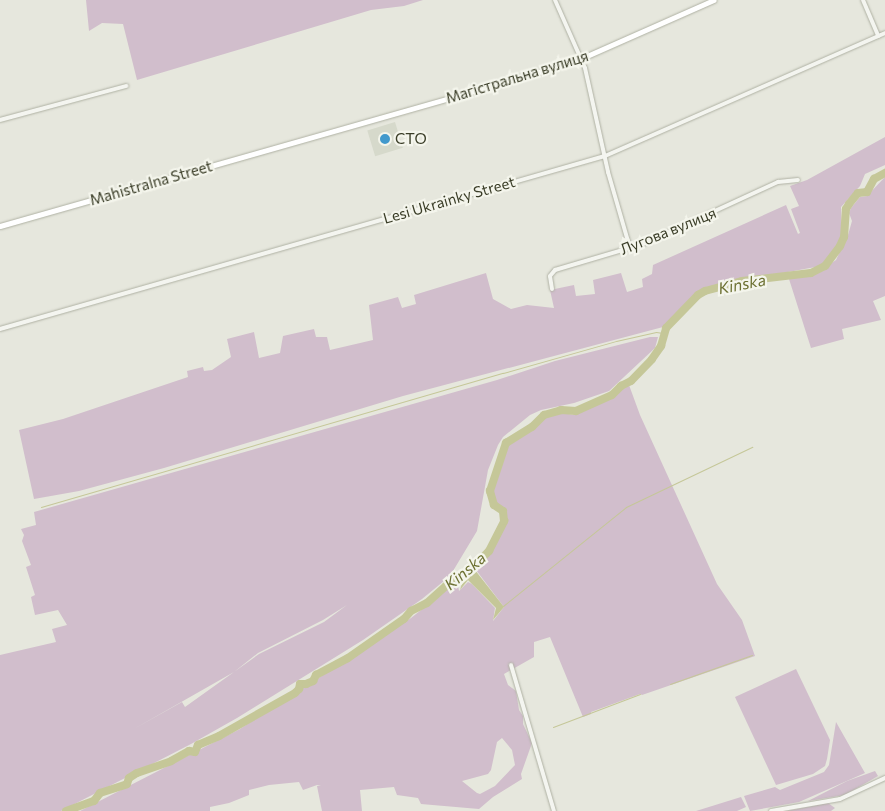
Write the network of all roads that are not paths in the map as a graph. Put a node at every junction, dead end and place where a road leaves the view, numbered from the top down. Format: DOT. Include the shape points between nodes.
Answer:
graph roads {
  1 [pos="555,0"];
  2 [pos="714,0"];
  3 [pos="863,0"];
  4 [pos="885,33"];
  5 [pos="878,36"];
  6 [pos="580,59"];
  7 [pos="126,86"];
  8 [pos="0,120"];
  9 [pos="302,140"];
  10 [pos="605,156"];
  11 [pos="798,180"];
  12 [pos="0,226"];
  13 [pos="630,248"];
  14 [pos="552,288"];
  15 [pos="0,329"];
  16 [pos="511,665"];
  17 [pos="885,778"];
  18 [pos="554,811"];
  19 [pos="771,811"];
  1 -- 6 [label="street"];
  2 -- 6 [label="main road, Магістральна вулиця"];
  3 -- 5 [label="street"];
  4 -- 5 [label="street, Lesi Ukrainky Street"];
  5 -- 10 [label="street, Lesi Ukrainky Street"];
  6 -- 9 [label="main road, Магістральна вулиця"];
  6 -- 10 [label="street"];
  7 -- 8 [label="street"];
  9 -- 12 [label="main road, Mahistralna Street"];
  10 -- 13 [label="street"];
  10 -- 15 [label="street, Lesi Ukrainky Street"];
  11 -- 13 [label="street, Лугова вулиця" via="778,182"];
  13 -- 14 [label="street, Лугова вулиця" via="552,272"];
  16 -- 18 [label="street"];
  17 -- 19 [label="street" via="840,799"];
}
